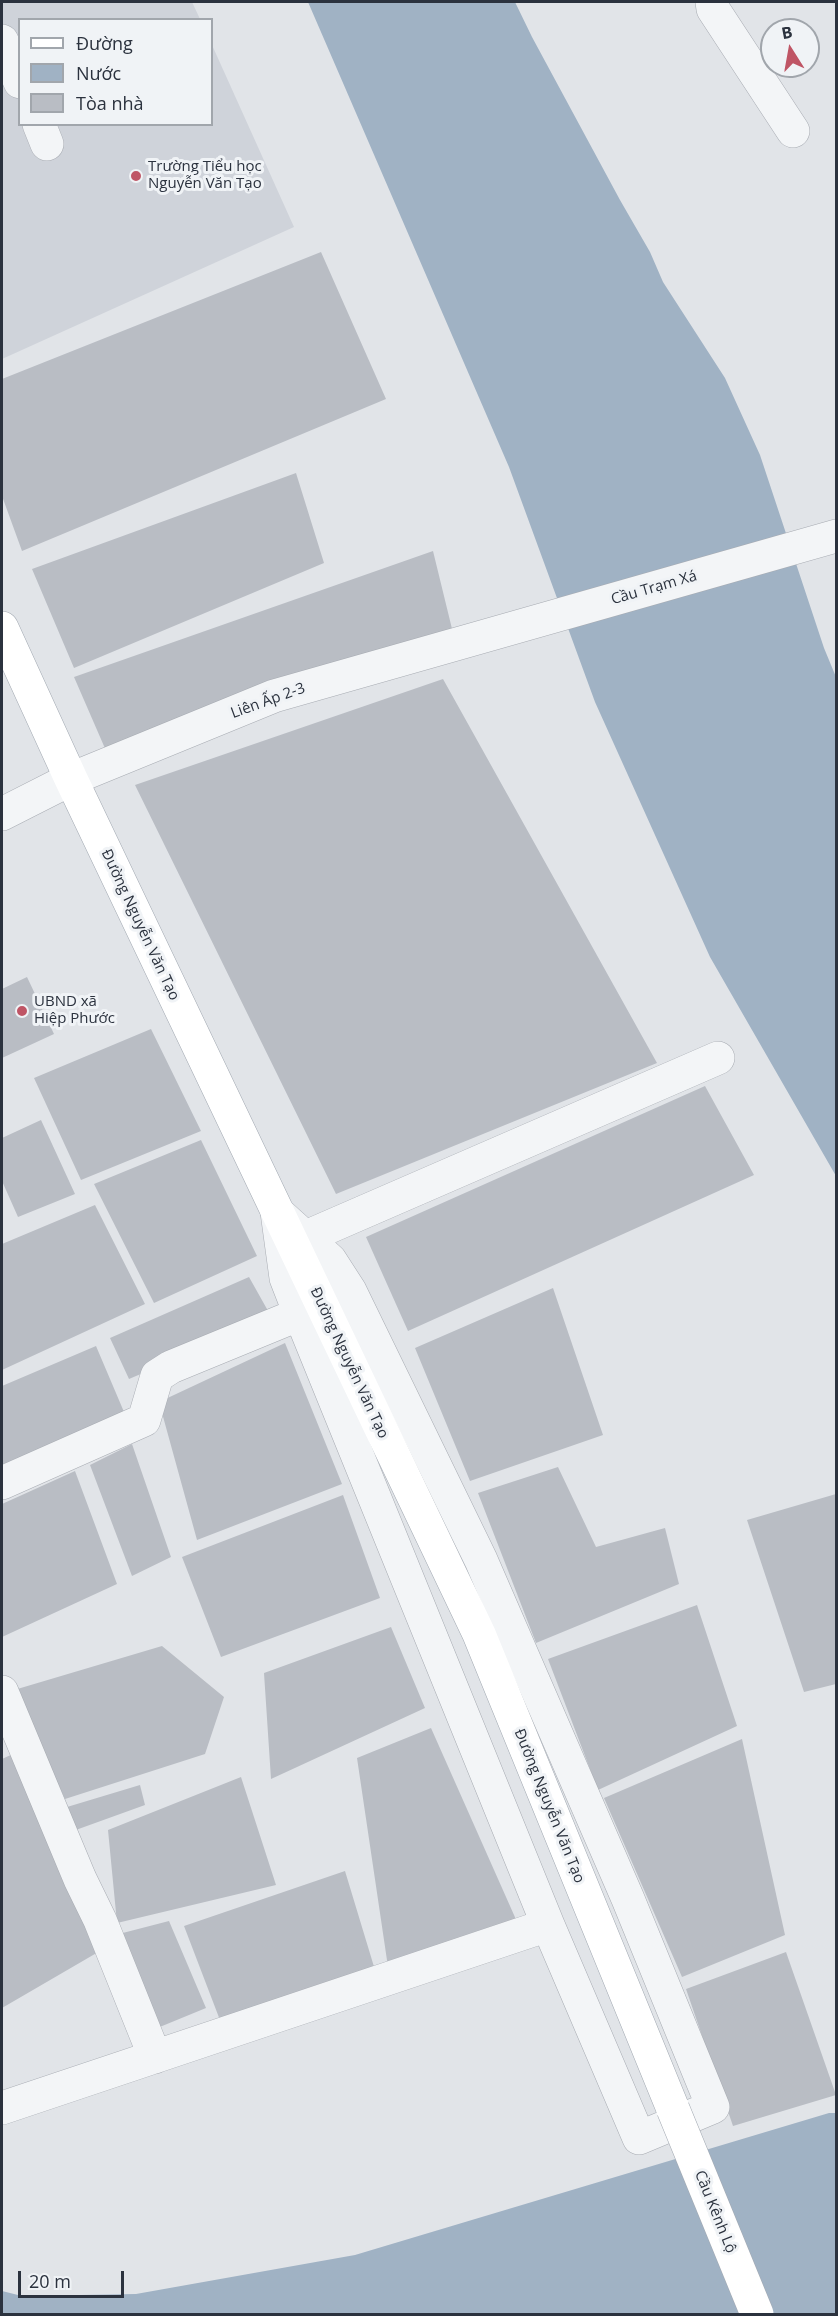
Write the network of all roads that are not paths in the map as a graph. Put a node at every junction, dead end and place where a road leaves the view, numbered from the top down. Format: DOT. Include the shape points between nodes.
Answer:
graph roads {
  1 [pos="712,2"];
  2 [pos="2,41"];
  3 [pos="18,77"];
  4 [pos="793,132"];
  5 [pos="837,536"];
  6 [pos="2,628"];
  7 [pos="472,640"];
  8 [pos="71,779"];
  9 [pos="2,814"];
  10 [pos="718,1058"];
  11 [pos="277,1212"];
  12 [pos="306,1238"];
  13 [pos="300,1314"];
  14 [pos="2,1483"];
  15 [pos="2,1692"];
  16 [pos="548,1925"];
  17 [pos="155,2056"];
  18 [pos="2,2109"];
  19 [pos="673,2109"];
  20 [pos="757,2314"];
  1 -- 4 [label="street"];
  2 -- 3 [label="street"];
  5 -- 7 [label="street, Cầu Trạm Xá"];
  6 -- 8 [label="main road, Đường Nguyễn Văn Tạo"];
  7 -- 8 [label="street, Liên Ấp 2-3" via="274,696"];
  8 -- 9 [label="street, Liên Ấp 2-3"];
  8 -- 11 [label="main road, Đường Nguyễn Văn Tạo"];
  10 -- 12 [label="street"];
  11 -- 12 [label="street"];
  11 -- 13 [label="street" via="286,1278"];
  11 -- 19 [label="main road, Đường Nguyễn Văn Tạo" via="479,1634"];
  12 -- 16 [label="street" via="330,1260 350,1290 481,1560 713,2107 639,2138"];
  13 -- 14 [label="street" via="171,1367 157,1376 144,1420"];
  13 -- 16 [label="street"];
  15 -- 17 [label="street"];
  16 -- 17 [label="street"];
  17 -- 18 [label="street"];
  19 -- 20 [label="main road, Cầu Kênh Lộ, bridge"];
}
